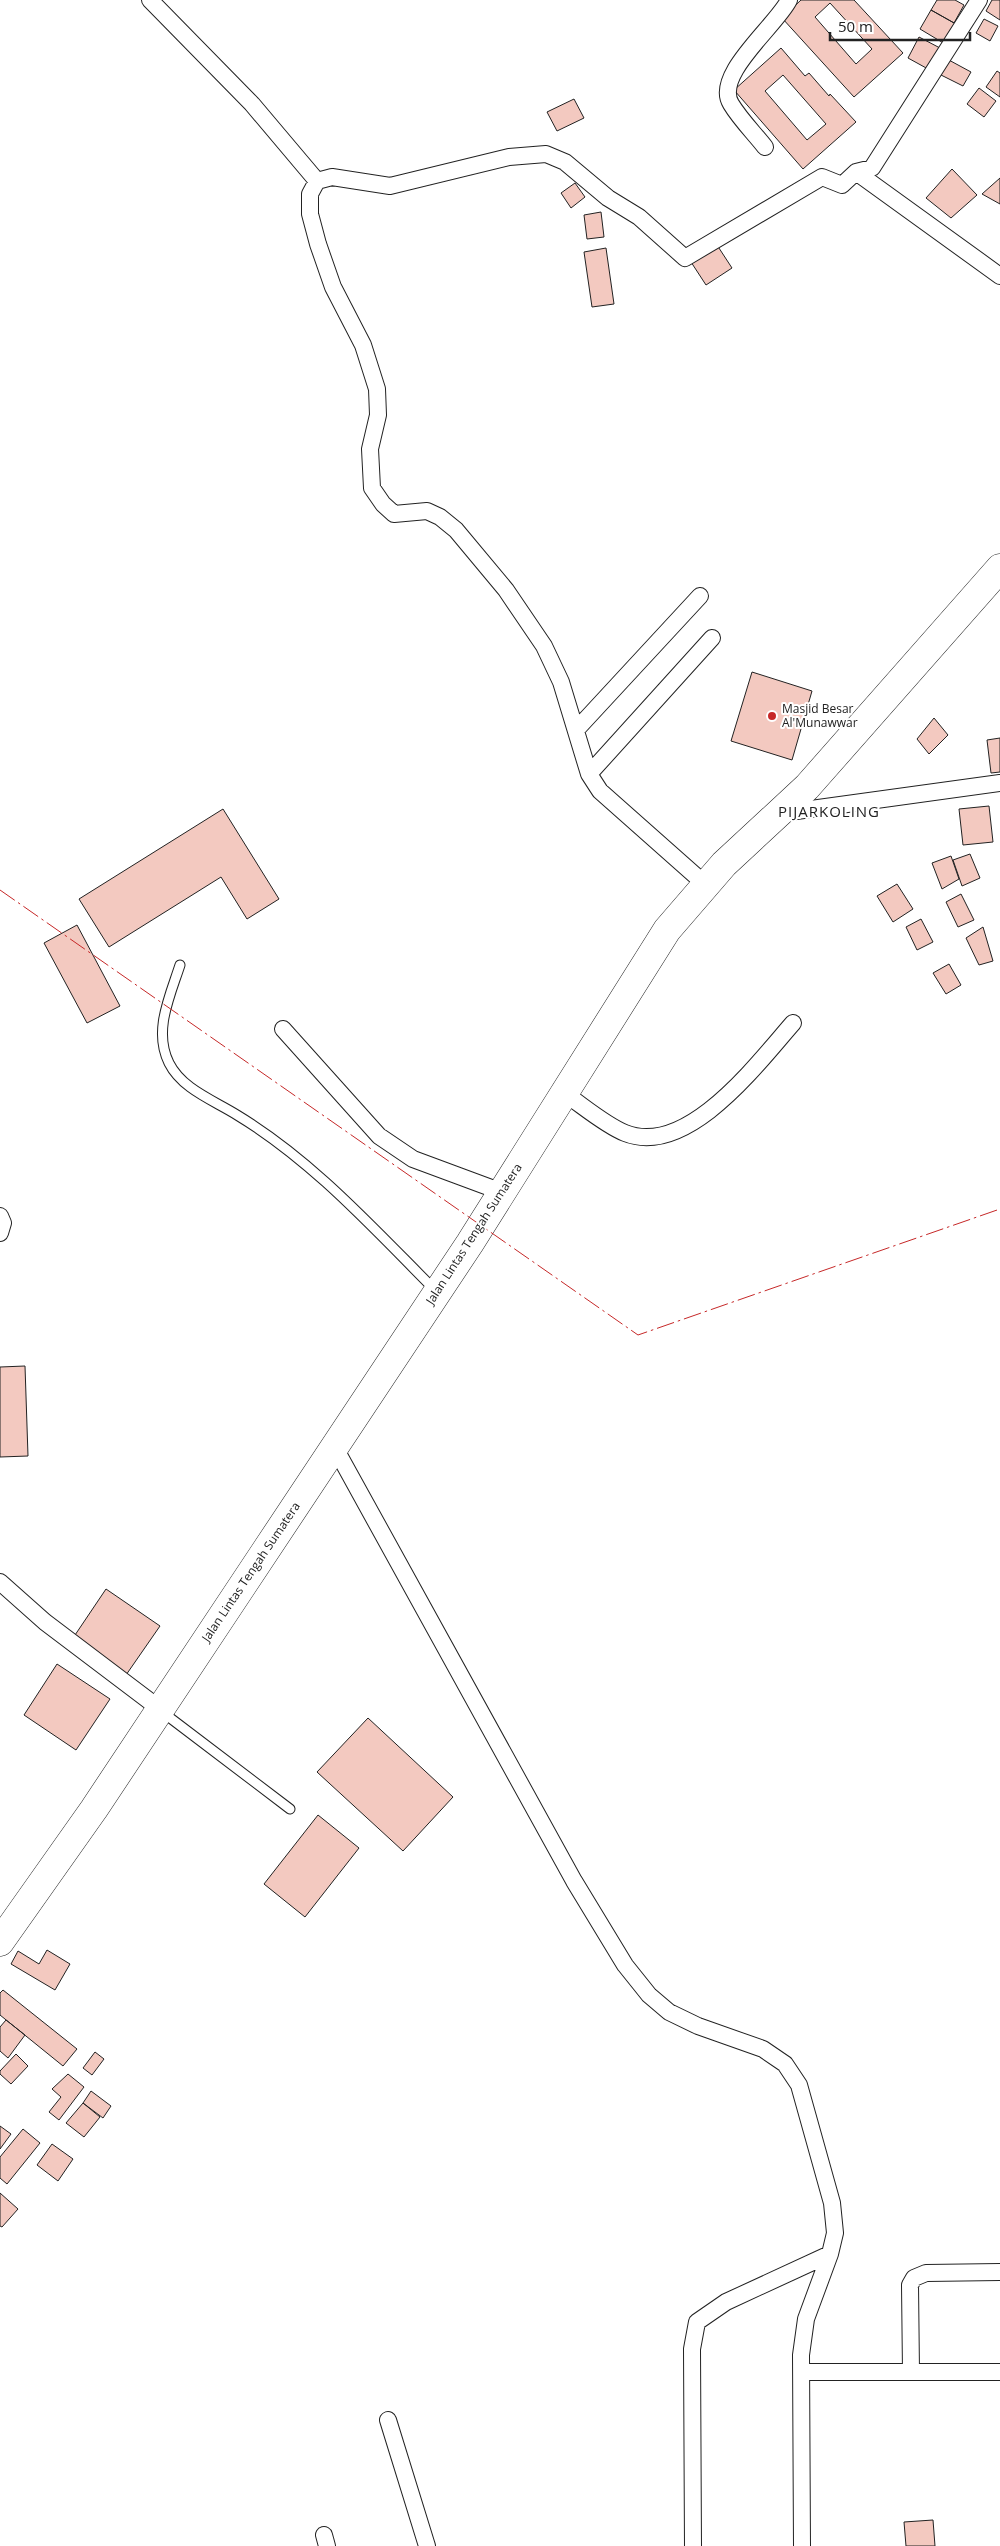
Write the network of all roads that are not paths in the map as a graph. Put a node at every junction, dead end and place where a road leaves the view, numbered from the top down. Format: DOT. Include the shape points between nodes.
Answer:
graph roads {
  1 [pos="150,0"];
  2 [pos="789,0"];
  3 [pos="979,0"];
  4 [pos="765,147"];
  5 [pos="856,172"];
  6 [pos="317,181"];
  7 [pos="1000,276"];
  8 [pos="1000,568"];
  9 [pos="700,596"];
  10 [pos="712,638"];
  11 [pos="576,730"];
  12 [pos="589,774"];
  13 [pos="1000,783"];
  14 [pos="778,814"];
  15 [pos="706,885"];
  16 [pos="180,965"];
  17 [pos="793,1024"];
  18 [pos="282,1029"];
  19 [pos="564,1093"];
  20 [pos="502,1192"];
  21 [pos="0,1216"];
  22 [pos="0,1233"];
  23 [pos="437,1292"];
  24 [pos="334,1446"];
  25 [pos="0,1582"];
  26 [pos="160,1709"];
  27 [pos="290,1809"];
  28 [pos="0,1942"];
  29 [pos="830,2254"];
  30 [pos="1000,2272"];
  31 [pos="802,2372"];
  32 [pos="911,2372"];
  33 [pos="1000,2372"];
  34 [pos="388,2420"];
  35 [pos="427,2546"];
  36 [pos="693,2546"];
  37 [pos="802,2546"];
  1 -- 6 [label="street" via="252,104"];
  2 -- 4 [label="street" via="739,63 727,88 730,103"];
  3 -- 5 [label="street" via="872,168"];
  5 -- 6 [label="street" via="842,185 822,177 685,258 639,217 608,198 565,162 546,154 509,157 390,186 332,177"];
  5 -- 7 [label="street"];
  6 -- 11 [label="street" via="310,194 310,214 318,244 332,287 363,345 377,390 378,415 370,449 372,488 394,514 428,511 456,530 506,590 544,646 561,682"];
  8 -- 14 [label="highway, Jalan Lintas Tengah Sumatera" via="807,787"];
  9 -- 11 [label="street"];
  10 -- 12 [label="street"];
  11 -- 12 [label="street"];
  12 -- 15 [label="street" via="600,791"];
  13 -- 14 [label="street"];
  14 -- 15 [label="highway, Jalan Lintas Tengah Sumatera"];
  15 -- 19 [label="highway, Jalan Lintas Tengah Sumatera" via="667,930"];
  16 -- 23 [label="lane" via="163,1019 162,1044 178,1078 261,1129 319,1174"];
  17 -- 19 [label="street" via="732,1091 688,1125 663,1136 641,1137 623,1132"];
  18 -- 20 [label="street" via="379,1136 412,1159"];
  19 -- 20 [label="highway, Jalan Lintas Tengah Sumatera"];
  20 -- 23 [label="highway, Jalan Lintas Tengah Sumatera"];
  21 -- 22 [label="street" via="3,1223"];
  23 -- 24 [label="highway, Jalan Lintas Tengah Sumatera"];
  24 -- 26 [label="highway, Jalan Lintas Tengah Sumatera"];
  24 -- 29 [label="street" via="569,1872 625,1966 649,1995 669,2012 698,2026 763,2048 784,2064 799,2085 832,2203 835,2233"];
  25 -- 26 [label="street" via="45,1622"];
  26 -- 27 [label="lane"];
  26 -- 28 [label="highway, Jalan Lintas Tengah Sumatera"];
  29 -- 31 [label="street" via="806,2319"];
  29 -- 36 [label="street" via="726,2302 697,2322 692,2349"];
  30 -- 32 [label="street" via="926,2273 914,2278 910,2285"];
  31 -- 32 [label="street"];
  31 -- 37 [label="street"];
  32 -- 33 [label="street"];
  34 -- 35 [label="street"];
}
